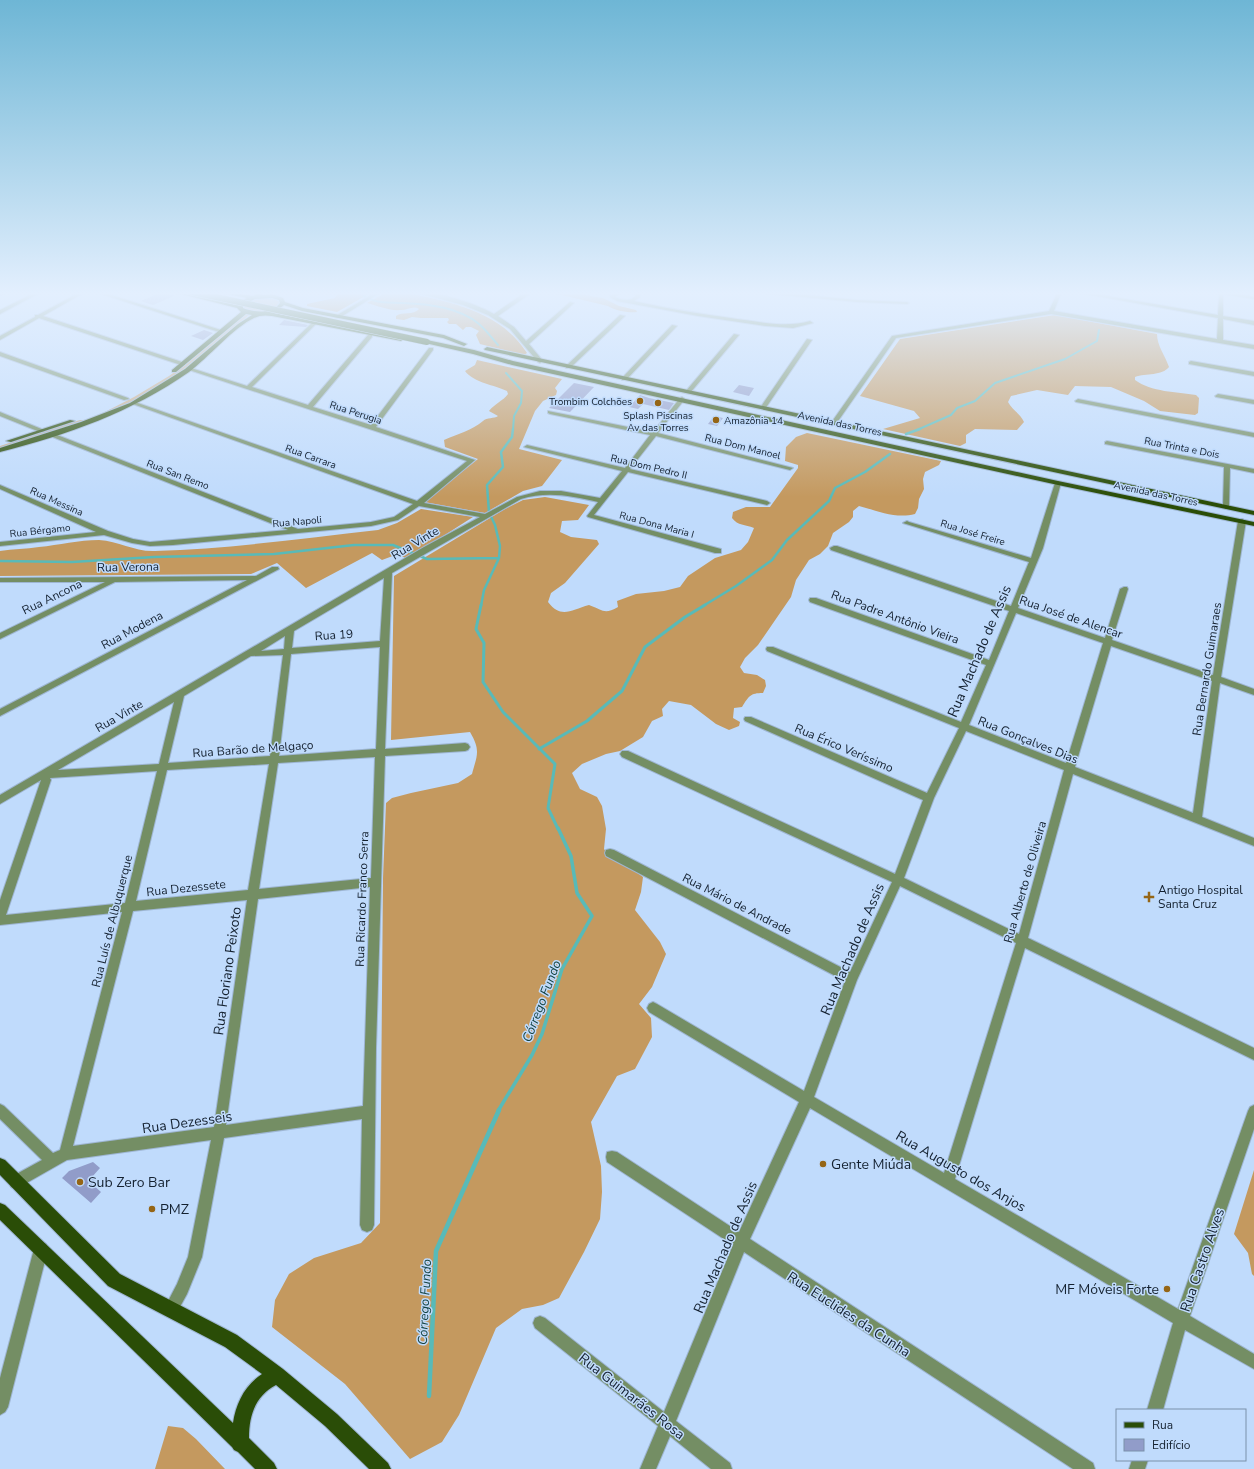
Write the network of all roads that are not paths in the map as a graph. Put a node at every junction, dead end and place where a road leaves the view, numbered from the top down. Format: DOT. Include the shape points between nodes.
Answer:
graph roads {
  1 [pos="16,360"];
  2 [pos="167,360"];
  3 [pos="193,360"];
  4 [pos="194,360"];
  5 [pos="277,360"];
  6 [pos="350,360"];
  7 [pos="424,360"];
  8 [pos="496,360"];
  9 [pos="500,360"];
  10 [pos="533,360"];
  11 [pos="576,360"];
  12 [pos="642,360"];
  13 [pos="715,360"];
  14 [pos="795,360"];
  15 [pos="878,360"];
  16 [pos="540,361"];
  17 [pos="512,363"];
  18 [pos="1191,363"];
  19 [pos="186,366"];
  20 [pos="568,367"];
  21 [pos="1254,374"];
  22 [pos="624,379"];
  23 [pos="248,388"];
  24 [pos="666,388"];
  25 [pos="642,390"];
  26 [pos="688,392"];
  27 [pos="1218,396"];
  28 [pos="126,399"];
  29 [pos="682,399"];
  30 [pos="1078,401"];
  31 [pos="1254,402"];
  32 [pos="133,403"];
  33 [pos="309,408"];
  34 [pos="762,408"];
  35 [pos="550,412"];
  36 [pos="0,414"];
  37 [pos="98,415"];
  38 [pos="82,421"];
  39 [pos="834,423"];
  40 [pos="372,428"];
  41 [pos="42,430"];
  42 [pos="654,434"];
  43 [pos="52,435"];
  44 [pos="1254,435"];
  45 [pos="0,443"];
  46 [pos="1107,443"];
  47 [pos="526,448"];
  48 [pos="0,450"];
  49 [pos="472,460"];
  50 [pos="1227,466"];
  51 [pos="790,468"];
  52 [pos="1055,470"];
  53 [pos="626,471"];
  54 [pos="1254,471"];
  55 [pos="1058,483"];
  56 [pos="1125,485"];
  57 [pos="0,487"];
  58 [pos="1099,491"];
  59 [pos="603,501"];
  60 [pos="767,503"];
  61 [pos="418,504"];
  62 [pos="1226,507"];
  63 [pos="1254,513"];
  64 [pos="487,516"];
  65 [pos="1242,521"];
  66 [pos="907,523"];
  67 [pos="1254,524"];
  68 [pos="296,531"];
  69 [pos="105,533"];
  70 [pos="0,544"];
  71 [pos="834,548"];
  72 [pos="718,551"];
  73 [pos="1034,561"];
  74 [pos="275,569"];
  75 [pos="388,573"];
  76 [pos="257,578"];
  77 [pos="0,580"];
  78 [pos="114,580"];
  79 [pos="1124,589"];
  80 [pos="813,600"];
  81 [pos="1013,610"];
  82 [pos="290,630"];
  83 [pos="0,636"];
  84 [pos="1107,642"];
  85 [pos="383,644"];
  86 [pos="770,649"];
  87 [pos="287,651"];
  88 [pos="250,654"];
  89 [pos="991,664"];
  90 [pos="1216,680"];
  91 [pos="1254,692"];
  92 [pos="180,694"];
  93 [pos="0,713"];
  94 [pos="748,720"];
  95 [pos="964,726"];
  96 [pos="465,747"];
  97 [pos="380,752"];
  98 [pos="625,754"];
  99 [pos="274,760"];
  100 [pos="162,767"];
  101 [pos="1069,770"];
  102 [pos="43,775"];
  103 [pos="929,798"];
  104 [pos="0,800"];
  105 [pos="1197,820"];
  106 [pos="1254,842"];
  107 [pos="610,853"];
  108 [pos="898,880"];
  109 [pos="375,882"];
  110 [pos="253,894"];
  111 [pos="130,907"];
  112 [pos="0,916"];
  113 [pos="0,920"];
  114 [pos="1022,941"];
  115 [pos="852,979"];
  116 [pos="653,1008"];
  117 [pos="1254,1054"];
  118 [pos="807,1100"];
  119 [pos="0,1110"];
  120 [pos="1254,1111"];
  121 [pos="368,1112"];
  122 [pos="219,1133"];
  123 [pos="65,1154"];
  124 [pos="612,1157"];
  125 [pos="52,1161"];
  126 [pos="0,1165"];
  127 [pos="948,1181"];
  128 [pos="16,1182"];
  129 [pos="0,1210"];
  130 [pos="367,1225"];
  131 [pos="741,1243"];
  132 [pos="41,1249"];
  133 [pos="171,1309"];
  134 [pos="1181,1320"];
  135 [pos="540,1323"];
  136 [pos="1254,1362"];
  137 [pos="277,1374"];
  138 [pos="0,1407"];
  139 [pos="1155,1409"];
  140 [pos="668,1424"];
  141 [pos="240,1444"];
  142 [pos="268,1469"];
  143 [pos="382,1469"];
  144 [pos="648,1469"];
  145 [pos="724,1469"];
  146 [pos="1087,1469"];
  1 -- 28 [label="street"];
  2 -- 19 [label="street, Rua Perugia"];
  3 -- 19 [label="main road"];
  4 -- 19 [label="main road"];
  5 -- 23 [label="street"];
  6 -- 33 [label="street"];
  7 -- 40 [label="street"];
  8 -- 17 [label="main road"];
  9 -- 17 [label="main road, Avenida das Torres"];
  10 -- 16 [label="main road, Avenida das Torres"];
  11 -- 20 [label="street"];
  12 -- 22 [label="street"];
  13 -- 26 [label="street"];
  14 -- 34 [label="street"];
  15 -- 39 [label="street"];
  16 -- 20 [label="main road, Avenida das Torres"];
  17 -- 25 [label="main road, Avenida das Torres"];
  18 -- 21 [label="street"];
  19 -- 23 [label="street, Rua Perugia"];
  19 -- 28 [label="main road"];
  19 -- 32 [label="main road"];
  20 -- 22 [label="main road, Avenida das Torres"];
  22 -- 24 [label="main road, Avenida das Torres"];
  23 -- 33 [label="street, Rua Perugia"];
  24 -- 25 [label="main road" via="648,384 638,385 637,388"];
  24 -- 26 [label="main road, Avenida das Torres"];
  25 -- 29 [label="main road, Avenida das Torres"];
  26 -- 34 [label="main road, Avenida das Torres"];
  27 -- 31 [label="street"];
  28 -- 37 [label="main road"];
  29 -- 42 [label="street"];
  29 -- 55 [label="main road, Avenida das Torres"];
  30 -- 44 [label="street"];
  32 -- 37 [label="main road"];
  32 -- 61 [label="street, Rua Carrara"];
  33 -- 40 [label="street, Rua Perugia"];
  34 -- 39 [label="main road, Avenida das Torres"];
  35 -- 42 [label="street, Rua Dom Manoel"];
  36 -- 41 [label="street"];
  37 -- 38 [label="main road"];
  38 -- 41 [label="main road"];
  38 -- 43 [label="main road"];
  39 -- 52 [label="main road, Avenida das Torres"];
  40 -- 49 [label="street, Rua Perugia"];
  41 -- 45 [label="main road"];
  42 -- 51 [label="street, Rua Dom Manoel"];
  42 -- 53 [label="street"];
  43 -- 48 [label="main road"];
  43 -- 68 [label="street, Rua San Remo"];
  46 -- 50 [label="street, Rua Trinta e Dois"];
  47 -- 53 [label="street, Rua Dom Pedro II"];
  49 -- 61 [label="street, Rua Napoli"];
  50 -- 54 [label="street, Rua Trinta e Dois"];
  50 -- 62 [label="street"];
  52 -- 55 [label="main road" via="1064,476"];
  52 -- 56 [label="main road, Avenida das Torres"];
  53 -- 59 [label="street"];
  53 -- 60 [label="street, Rua Dom Pedro II"];
  55 -- 58 [label="main road, Avenida das Torres"];
  55 -- 73 [label="street, Rua Machado de Assis"];
  56 -- 58 [label="main road" via="1095,482 1095,488"];
  56 -- 62 [label="main road, Avenida das Torres"];
  57 -- 69 [label="street, Rua Messina"];
  58 -- 65 [label="main road, Avenida das Torres"];
  59 -- 64 [label="street, Rua Vinte" via="550,491 527,494"];
  59 -- 72 [label="street, Rua Dona Maria I" via="590,516"];
  61 -- 64 [label="street, Rua Carrara"];
  61 -- 68 [label="street, Rua Napoli" via="396,518 371,524"];
  62 -- 63 [label="main road, Avenida das Torres"];
  64 -- 75 [label="street, Rua Vinte"];
  65 -- 67 [label="main road, Avenida das Torres"];
  65 -- 90 [label="street, Rua Bernardo Guimaraes"];
  66 -- 73 [label="street, Rua José Freire"];
  68 -- 69 [label="street, Rua Napoli" via="150,544"];
  69 -- 70 [label="street, Rua Bérgamo"];
  71 -- 81 [label="street, Rua José de Alencar"];
  73 -- 81 [label="street, Rua Machado de Assis"];
  74 -- 76 [label="street, Rua Modena"];
  75 -- 82 [label="street, Rua Vinte"];
  75 -- 85 [label="street, Rua Ricardo Franco Serra"];
  76 -- 78 [label="street, Rua Verona"];
  76 -- 93 [label="street, Rua Modena"];
  77 -- 78 [label="street, Rua Verona"];
  78 -- 83 [label="street, Rua Ancona"];
  79 -- 84 [label="street, Rua Alberto de Oliveira"];
  80 -- 89 [label="street, Rua Padre Antônio Vieira"];
  81 -- 84 [label="street, Rua José de Alencar"];
  81 -- 89 [label="street, Rua Machado de Assis"];
  82 -- 87 [label="street, Rua Floriano Peixoto"];
  82 -- 88 [label="street, Rua Vinte"];
  84 -- 90 [label="street, Rua José de Alencar"];
  84 -- 101 [label="street, Rua Alberto de Oliveira"];
  85 -- 87 [label="street, Rua 19"];
  85 -- 97 [label="street, Rua Ricardo Franco Serra"];
  86 -- 95 [label="street, Rua Gonçalves Dias"];
  87 -- 88 [label="street, Rua Vinte"];
  87 -- 99 [label="street, Rua Floriano Peixoto"];
  88 -- 92 [label="street, Rua Vinte"];
  89 -- 95 [label="street, Rua Machado de Assis"];
  90 -- 91 [label="street, Rua José de Alencar"];
  90 -- 105 [label="street, Rua Bernardo Guimaraes"];
  92 -- 100 [label="street, Rua Luís de Albuquerque"];
  92 -- 102 [label="street, Rua Vinte"];
  94 -- 103 [label="street, Rua Érico Veríssimo"];
  95 -- 101 [label="street, Rua Gonçalves Dias"];
  95 -- 103 [label="street, Rua Machado de Assis"];
  96 -- 97 [label="street, Rua Barão de Melgaço"];
  97 -- 99 [label="street, Rua Barão de Melgaço"];
  97 -- 109 [label="street, Rua Ricardo Franco Serra"];
  98 -- 108 [label="street"];
  99 -- 100 [label="street, Rua Barão de Melgaço"];
  99 -- 110 [label="street, Rua Floriano Peixoto"];
  100 -- 102 [label="street, Rua Barão de Melgaço"];
  100 -- 111 [label="street, Rua Luís de Albuquerque"];
  101 -- 105 [label="street, Rua Gonçalves Dias"];
  101 -- 114 [label="street, Rua Alberto de Oliveira"];
  102 -- 104 [label="street, Rua Vinte"];
  102 -- 112 [label="street" via="46,780"];
  103 -- 108 [label="street, Rua Machado de Assis"];
  105 -- 106 [label="street, Rua Gonçalves Dias"];
  107 -- 115 [label="street, Rua Mário de Andrade"];
  108 -- 114 [label="street"];
  108 -- 115 [label="street, Rua Machado de Assis"];
  109 -- 110 [label="street, Rua Dezessete"];
  109 -- 121 [label="street, Rua Ricardo Franco Serra"];
  110 -- 111 [label="street, Rua Dezessete"];
  110 -- 122 [label="street, Rua Floriano Peixoto"];
  111 -- 113 [label="street, Rua Dezessete"];
  111 -- 123 [label="street, Rua Luís de Albuquerque"];
  114 -- 117 [label="street"];
  114 -- 127 [label="street, Rua Alberto de Oliveira"];
  115 -- 118 [label="street, Rua Machado de Assis"];
  116 -- 118 [label="street, Rua Augusto dos Anjos"];
  118 -- 127 [label="street, Rua Augusto dos Anjos"];
  118 -- 131 [label="street, Rua Machado de Assis"];
  119 -- 125 [label="street"];
  120 -- 134 [label="street, Rua Castro Alves"];
  121 -- 122 [label="street, Rua Dezesseis"];
  121 -- 130 [label="street, Rua Ricardo Franco Serra"];
  122 -- 123 [label="street, Rua Dezesseis"];
  122 -- 133 [label="street, Rua Floriano Peixoto" via="195,1257"];
  123 -- 125 [label="street, Rua Dezesseis"];
  124 -- 131 [label="street, Rua Euclides da Cunha"];
  125 -- 128 [label="street, Rua Dezesseis"];
  126 -- 128 [label="main road"];
  127 -- 134 [label="street, Rua Augusto dos Anjos"];
  128 -- 133 [label="main road" via="114,1280"];
  129 -- 132 [label="main road"];
  131 -- 140 [label="street, Rua Machado de Assis"];
  131 -- 146 [label="street, Rua Euclides da Cunha"];
  132 -- 138 [label="street"];
  132 -- 141 [label="main road"];
  133 -- 137 [label="main road" via="231,1341"];
  134 -- 136 [label="street, Rua Augusto dos Anjos"];
  134 -- 139 [label="street, Rua Castro Alves"];
  135 -- 140 [label="street, Rua Guimarães Rosa"];
  137 -- 141 [label="main road" via="257,1388 245,1404 240,1422"];
  137 -- 143 [label="main road" via="331,1420"];
  140 -- 144 [label="street, Rua Machado de Assis"];
  140 -- 145 [label="street, Rua Guimarães Rosa"];
  141 -- 142 [label="main road"];
}
